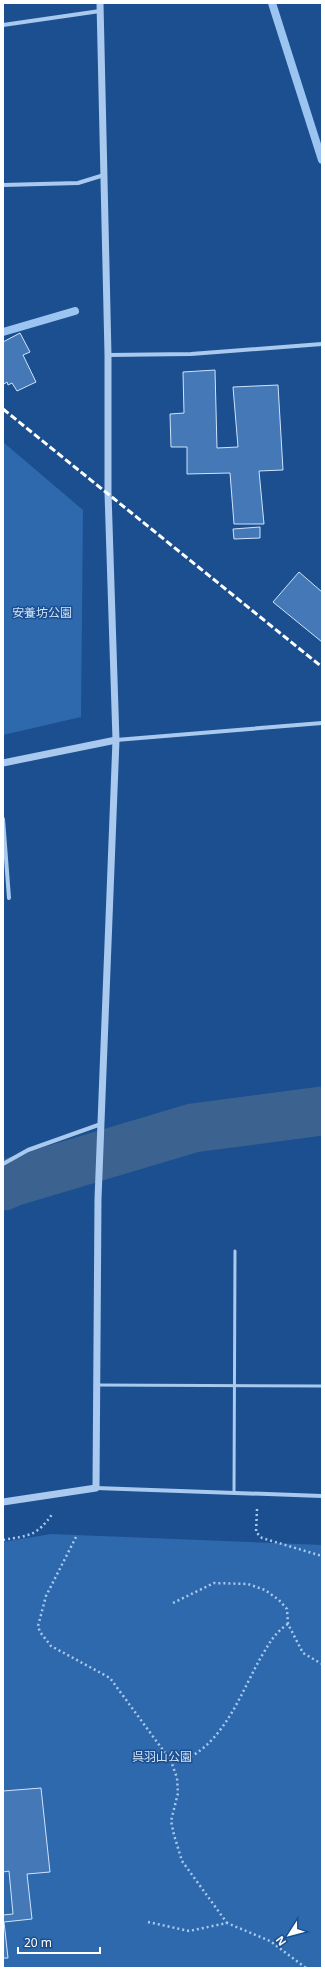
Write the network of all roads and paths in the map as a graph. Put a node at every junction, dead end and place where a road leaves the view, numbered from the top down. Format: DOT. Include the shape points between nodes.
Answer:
graph roads {
  1 [pos="100,7"];
  2 [pos="3,25"];
  3 [pos="104,175"];
  4 [pos="3,185"];
  5 [pos="322,344"];
  6 [pos="108,354"];
  7 [pos="322,724"];
  8 [pos="116,740"];
  9 [pos="3,763"];
  10 [pos="3,819"];
  11 [pos="9,898"];
  12 [pos="101,1124"];
  13 [pos="3,1164"];
  14 [pos="235,1251"];
  15 [pos="96,1385"];
  16 [pos="234,1386"];
  17 [pos="322,1386"];
  18 [pos="96,1488"];
  19 [pos="67,1493"];
  20 [pos="234,1493"];
  21 [pos="258,1495"];
  22 [pos="322,1496"];
  23 [pos="3,1502"];
  24 [pos="76,1537"];
  25 [pos="3,1540"];
  26 [pos="322,1556"];
  27 [pos="173,1603"];
  28 [pos="288,1624"];
  29 [pos="322,1664"];
  30 [pos="171,1761"];
  31 [pos="148,1922"];
  32 [pos="227,1923"];
  33 [pos="306,1968"];
  1 -- 2 [label="street"];
  1 -- 3 [label="street"];
  3 -- 4 [label="street" via="78,183"];
  3 -- 6 [label="street"];
  5 -- 6 [label="street" via="191,354"];
  6 -- 8 [label="street" via="108,493"];
  7 -- 8 [label="street"];
  8 -- 9 [label="street"];
  8 -- 12 [label="street"];
  10 -- 11 [label="street"];
  12 -- 13 [label="street" via="28,1150"];
  12 -- 15 [label="street"];
  14 -- 16 [label="lane"];
  15 -- 16 [label="lane"];
  15 -- 18 [label="street"];
  16 -- 17 [label="lane"];
  16 -- 20 [label="lane"];
  18 -- 19 [label="street"];
  18 -- 20 [label="street"];
  19 -- 23 [label="street"];
  19 -- 25 [label="path" via="43,1528 33,1534"];
  20 -- 21 [label="street"];
  21 -- 22 [label="street"];
  21 -- 26 [label="path" via="256,1532 262,1538"];
  24 -- 30 [label="path" via="46,1596 38,1626 40,1632 51,1646 110,1678"];
  27 -- 28 [label="path" via="214,1583 248,1584 265,1590 279,1600 287,1609"];
  28 -- 29 [label="path" via="303,1653"];
  28 -- 30 [label="path" via="278,1630 266,1648 228,1720 205,1746 191,1757"];
  30 -- 32 [label="path" via="177,1778 178,1793 171,1821 182,1861"];
  31 -- 32 [label="path" via="189,1931"];
  32 -- 33 [label="path" via="270,1942"];
}
